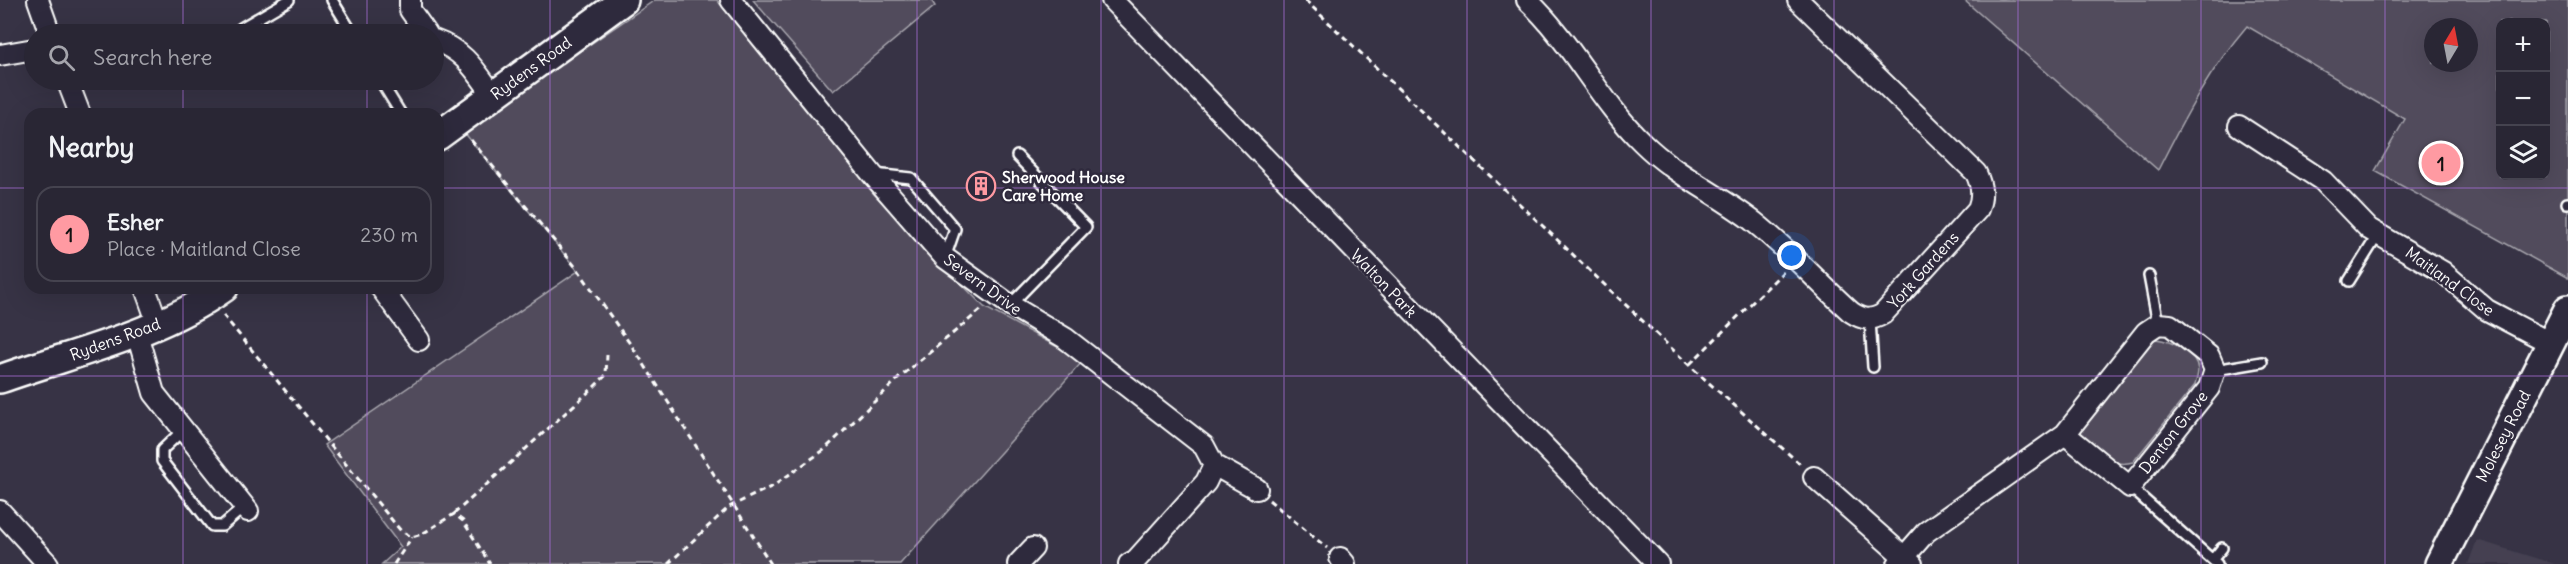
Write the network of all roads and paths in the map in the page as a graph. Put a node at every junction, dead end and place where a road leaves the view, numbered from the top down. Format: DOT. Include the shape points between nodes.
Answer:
graph roads {
  1 [pos="38,0"];
  2 [pos="289,0"];
  3 [pos="332,0"];
  4 [pos="410,0"];
  5 [pos="624,0"];
  6 [pos="731,0"];
  7 [pos="1112,0"];
  8 [pos="1305,0"];
  9 [pos="1527,0"];
  10 [pos="1798,0"];
  11 [pos="46,24"];
  12 [pos="248,24"];
  13 [pos="347,24"];
  14 [pos="420,24"];
  15 [pos="444,44"];
  16 [pos="24,51"];
  17 [pos="0,55"];
  18 [pos="71,90"];
  19 [pos="386,90"];
  20 [pos="494,96"];
  21 [pos="78,108"];
  22 [pos="397,108"];
  23 [pos="2239,126"];
  24 [pos="447,129"];
  25 [pos="1017,156"];
  26 [pos="872,174"];
  27 [pos="2379,233"];
  28 [pos="945,258"];
  29 [pos="1796,260"];
  30 [pos="2149,276"];
  31 [pos="2349,281"];
  32 [pos="145,294"];
  33 [pos="214,294"];
  34 [pos="217,294"];
  35 [pos="385,294"];
  36 [pos="1004,301"];
  37 [pos="2568,309"];
  38 [pos="1870,320"];
  39 [pos="2158,324"];
  40 [pos="148,329"];
  41 [pos="419,340"];
  42 [pos="2550,343"];
  43 [pos="607,355"];
  44 [pos="2262,362"];
  45 [pos="1689,365"];
  46 [pos="1873,367"];
  47 [pos="2215,370"];
  48 [pos="0,379"];
  49 [pos="183,430"];
  50 [pos="2065,434"];
  51 [pos="1214,465"];
  52 [pos="1814,477"];
  53 [pos="2130,487"];
  54 [pos="1257,489"];
  55 [pos="734,504"];
  56 [pos="246,509"];
  57 [pos="0,511"];
  58 [pos="454,514"];
  59 [pos="412,537"];
  60 [pos="1033,548"];
  61 [pos="2222,548"];
  62 [pos="1342,561"];
  63 [pos="1905,561"];
  64 [pos="2215,562"];
  65 [pos="48,564"];
  66 [pos="394,564"];
  67 [pos="490,564"];
  68 [pos="668,564"];
  69 [pos="771,564"];
  70 [pos="1018,564"];
  71 [pos="1129,564"];
  72 [pos="1658,564"];
  73 [pos="2439,564"];
  1 -- 11 [label="street"];
  2 -- 12 [label="lane"];
  3 -- 13 [label="lane"];
  4 -- 14 [label="street" via="410,10"];
  5 -- 20 [label="street, Rydens Road"];
  6 -- 26 [label="street, Severn Drive"];
  7 -- 72 [label="street, Walton Park"];
  8 -- 45 [label="path"];
  9 -- 29 [label="street, York Gardens" via="1605,102 1643,143 1754,222"];
  10 -- 38 [label="street, York Gardens" via="1976,173 1981,183 1978,209 1883,314"];
  15 -- 20 [label="street" via="468,59"];
  16 -- 17 [label="street"];
  18 -- 21 [label="street"];
  19 -- 22 [label="lane"];
  20 -- 24 [label="street, Rydens Road"];
  23 -- 27 [label="street, Maitland Close" via="2323,181 2369,229"];
  24 -- 55 [label="path" via="579,271 640,357"];
  25 -- 36 [label="lane" via="1086,227"];
  26 -- 28 [label="street, Severn Drive"];
  26 -- 28 [label="lane" via="911,178 918,186 955,229"];
  27 -- 31 [label="lane"];
  27 -- 42 [label="street, Maitland Close" via="2444,272 2487,310"];
  28 -- 36 [label="street, Severn Drive"];
  29 -- 38 [label="street, York Gardens" via="1851,312"];
  29 -- 45 [label="path"];
  30 -- 39 [label="lane"];
  32 -- 40 [label="street"];
  33 -- 40 [label="street, Rydens Road"];
  34 -- 59 [label="path" via="401,531"];
  35 -- 41 [label="street"];
  36 -- 51 [label="street, Severn Drive" via="1065,338 1121,379 1204,446"];
  36 -- 55 [label="path" via="899,378 824,450 773,486"];
  37 -- 42 [label="street, Molesey Road"];
  38 -- 46 [label="lane"];
  39 -- 47 [label="street" via="2170,325 2209,356"];
  39 -- 50 [label="street" via="2146,332"];
  40 -- 48 [label="street, Rydens Road"];
  40 -- 49 [label="street" via="154,393"];
  42 -- 73 [label="street, Molesey Road"];
  43 -- 58 [label="path" via="606,375"];
  44 -- 47 [label="lane"];
  45 -- 52 [label="path"];
  47 -- 53 [label="street, Denton Grove" via="2209,388"];
  49 -- 56 [label="street"];
  49 -- 56 [label="lane" via="162,450 162,461 212,526 222,526"];
  50 -- 53 [label="street, Denton Grove"];
  50 -- 63 [label="street" via="1926,532"];
  51 -- 54 [label="street, Severn Drive"];
  51 -- 71 [label="street" via="1206,483"];
  52 -- 63 [label="street"];
  53 -- 64 [label="lane"];
  54 -- 62 [label="path"];
  55 -- 68 [label="path"];
  55 -- 69 [label="path"];
  57 -- 65 [label="street"];
  58 -- 59 [label="path"];
  58 -- 67 [label="path" via="464,521"];
  59 -- 66 [label="path"];
  60 -- 70 [label="street"];
  61 -- 64 [label="lane"];
}
